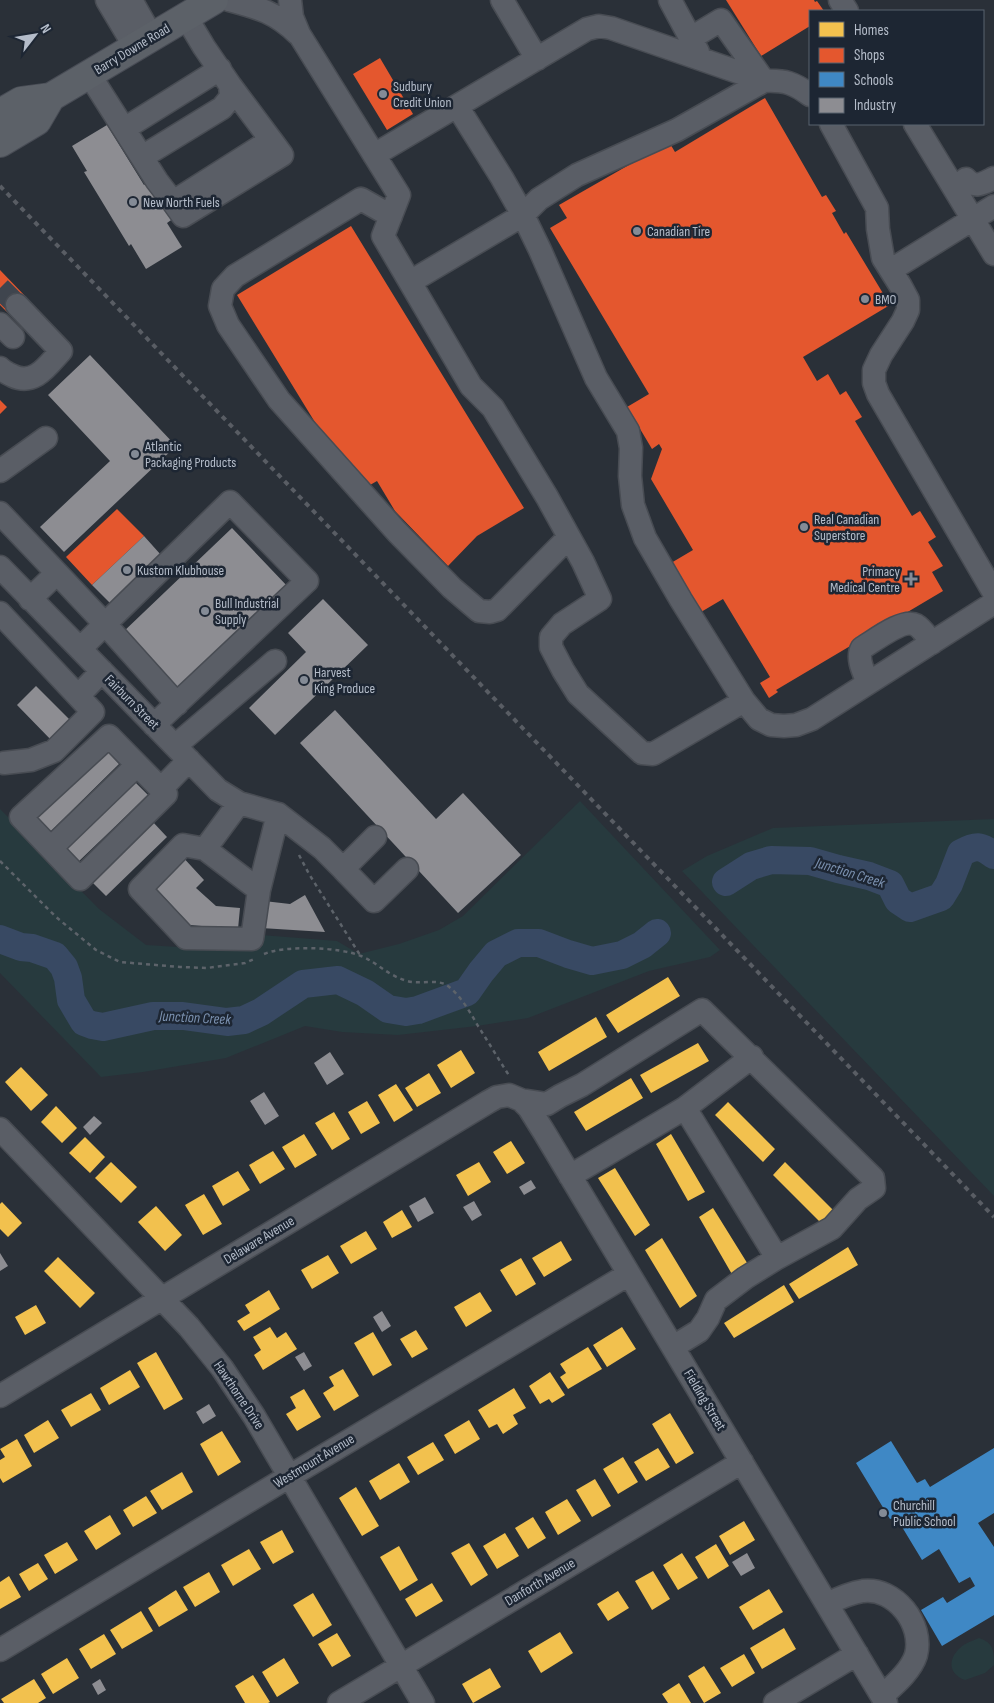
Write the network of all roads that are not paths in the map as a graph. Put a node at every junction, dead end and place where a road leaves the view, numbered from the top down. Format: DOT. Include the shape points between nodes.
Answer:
graph roads {
  1 [pos="107,0"];
  2 [pos="214,0"];
  3 [pos="229,0"];
  4 [pos="290,0"];
  5 [pos="502,0"];
  6 [pos="670,0"];
  7 [pos="137,2"];
  8 [pos="186,17"];
  9 [pos="299,34"];
  10 [pos="690,38"];
  11 [pos="144,42"];
  12 [pos="537,59"];
  13 [pos="702,60"];
  14 [pos="89,74"];
  15 [pos="225,77"];
  16 [pos="764,81"];
  17 [pos="809,94"];
  18 [pos="51,97"];
  19 [pos="457,106"];
  20 [pos="0,113"];
  21 [pos="832,125"];
  22 [pos="916,125"];
  23 [pos="124,129"];
  24 [pos="0,143"];
  25 [pos="374,155"];
  26 [pos="142,156"];
  27 [pos="994,178"];
  28 [pos="966,179"];
  29 [pos="994,206"];
  30 [pos="523,215"];
  31 [pos="391,216"];
  32 [pos="973,219"];
  33 [pos="994,254"];
  34 [pos="891,270"];
  35 [pos="410,282"];
  36 [pos="17,305"];
  37 [pos="2,373"];
  38 [pos="46,438"];
  39 [pos="0,471"];
  40 [pos="0,513"];
  41 [pos="569,537"];
  42 [pos="0,567"];
  43 [pos="57,573"];
  44 [pos="994,593"];
  45 [pos="30,598"];
  46 [pos="994,603"];
  47 [pos="0,613"];
  48 [pos="50,618"];
  49 [pos="105,624"];
  50 [pos="27,642"];
  51 [pos="932,643"];
  52 [pos="80,648"];
  53 [pos="275,661"];
  54 [pos="102,671"];
  55 [pos="868,683"];
  56 [pos="78,696"];
  57 [pos="744,701"];
  58 [pos="177,704"];
  59 [pos="154,725"];
  60 [pos="182,753"];
  61 [pos="4,763"];
  62 [pos="137,765"];
  63 [pos="161,789"];
  64 [pos="238,803"];
  65 [pos="278,814"];
  66 [pos="374,837"];
  67 [pos="51,848"];
  68 [pos="205,849"];
  69 [pos="343,869"];
  70 [pos="407,869"];
  71 [pos="259,890"];
  72 [pos="752,1057"];
  73 [pos="521,1100"];
  74 [pos="686,1108"];
  75 [pos="4,1139"];
  76 [pos="570,1176"];
  77 [pos="777,1258"];
  78 [pos="629,1274"];
  79 [pos="162,1299"];
  80 [pos="673,1347"];
  81 [pos="0,1396"];
  82 [pos="742,1462"];
  83 [pos="290,1476"];
  84 [pos="827,1604"];
  85 [pos="0,1650"];
  86 [pos="857,1654"];
  87 [pos="401,1666"];
  88 [pos="884,1700"];
  89 [pos="339,1703"];
  90 [pos="424,1703"];
  91 [pos="775,1703"];
  1 -- 11 [label="street"];
  2 -- 8 [label="main road, Barry Downe Road"];
  3 -- 9 [label="street" via="272,13"];
  4 -- 9 [label="street"];
  5 -- 12 [label="street"];
  6 -- 10 [label="street"];
  7 -- 11 [label="street"];
  8 -- 11 [label="main road, Barry Downe Road"];
  8 -- 15 [label="street"];
  9 -- 25 [label="street"];
  10 -- 13 [label="street"];
  10 -- 16 [label="street" via="721,20"];
  11 -- 14 [label="main road, Barry Downe Road"];
  12 -- 13 [label="street" via="598,26"];
  12 -- 19 [label="street"];
  13 -- 16 [label="street"];
  14 -- 18 [label="main road, Barry Downe Road"];
  14 -- 23 [label="street"];
  15 -- 23 [label="street"];
  15 -- 26 [label="street" via="231,96 222,108"];
  15 -- 26 [label="street" via="271,140 173,202"];
  16 -- 17 [label="street" via="780,80"];
  16 -- 30 [label="street" via="677,130 577,175 539,199"];
  18 -- 20 [label="main road, Barry Downe Road" via="21,101"];
  18 -- 24 [label="main road, Barry Downe Road" via="37,121"];
  19 -- 25 [label="street"];
  19 -- 30 [label="street"];
  21 -- 34 [label="street" via="877,208 881,252"];
  22 -- 32 [label="street"];
  23 -- 26 [label="street"];
  25 -- 31 [label="street" via="399,196"];
  27 -- 28 [label="street" via="976,186"];
  29 -- 32 [label="street"];
  30 -- 35 [label="street"];
  30 -- 57 [label="street" via="596,378 628,431 632,448 633,505 645,538"];
  31 -- 35 [label="street" via="383,236"];
  31 -- 41 [label="street" via="361,200 235,276 223,289 220,306 228,325 279,400 404,539 479,611 497,610"];
  32 -- 33 [label="street"];
  32 -- 34 [label="street"];
  34 -- 44 [label="street" via="908,300 908,310 880,355 874,370 874,383"];
  35 -- 41 [label="street" via="471,386 500,418"];
  36 -- 37 [label="street" via="61,351 28,380"];
  38 -- 39 [label="street"];
  40 -- 43 [label="street"];
  41 -- 57 [label="street" via="600,599 562,624 551,637 552,647 578,694 642,753 653,754"];
  42 -- 45 [label="street, Fairburn Street"];
  43 -- 45 [label="street"];
  43 -- 49 [label="street"];
  45 -- 48 [label="street, Fairburn Street"];
  46 -- 51 [label="street"];
  47 -- 50 [label="street"];
  48 -- 50 [label="street"];
  48 -- 52 [label="street, Fairburn Street"];
  49 -- 52 [label="street"];
  49 -- 58 [label="street"];
  49 -- 58 [label="street" via="230,502 307,582"];
  50 -- 56 [label="street"];
  51 -- 55 [label="street"];
  51 -- 55 [label="street" via="923,631 909,623 862,648 859,653"];
  52 -- 54 [label="street, Fairburn Street"];
  53 -- 60 [label="street"];
  54 -- 56 [label="street"];
  54 -- 59 [label="street, Fairburn Street"];
  55 -- 57 [label="street" via="812,719 796,725 771,725 759,720"];
  56 -- 61 [label="street" via="93,712 54,751 31,760"];
  58 -- 59 [label="street"];
  59 -- 60 [label="street, Fairburn Street"];
  60 -- 63 [label="street"];
  60 -- 64 [label="street, Fairburn Street" via="218,790"];
  62 -- 63 [label="street"];
  62 -- 67 [label="street"];
  62 -- 67 [label="street" via="108,736 21,818"];
  63 -- 67 [label="street" via="166,794 80,879"];
  64 -- 65 [label="street, Fairburn Street"];
  64 -- 68 [label="street"];
  65 -- 69 [label="street"];
  65 -- 71 [label="street"];
  66 -- 69 [label="street"];
  68 -- 71 [label="street"];
  68 -- 71 [label="street" via="183,845 140,889 186,938 252,939"];
  69 -- 70 [label="street" via="374,902"];
  72 -- 73 [label="street, Delaware Avenue" via="702,1010 547,1104"];
  72 -- 74 [label="street"];
  72 -- 77 [label="street" via="873,1178 874,1188 858,1199 832,1228"];
  73 -- 76 [label="street, Fielding Street"];
  73 -- 79 [label="street, Delaware Avenue" via="509,1095 497,1097"];
  74 -- 76 [label="street"];
  74 -- 77 [label="street"];
  75 -- 79 [label="street, Hawthorne Drive"];
  76 -- 78 [label="street, Fielding Street"];
  77 -- 80 [label="street" via="716,1300 699,1331"];
  78 -- 80 [label="street, Fielding Street"];
  78 -- 83 [label="street, Westmount Avenue"];
  79 -- 81 [label="street, Delaware Avenue"];
  79 -- 83 [label="street, Hawthorne Drive" via="189,1326 222,1368"];
  80 -- 82 [label="street, Fielding Street"];
  82 -- 84 [label="street, Fielding Street"];
  82 -- 87 [label="street, Danforth Avenue"];
  83 -- 85 [label="street, Westmount Avenue"];
  83 -- 87 [label="street, Hawthorne Drive"];
  84 -- 86 [label="street, Fielding Street"];
  84 -- 88 [label="street" via="845,1595 874,1592 892,1598 906,1612 916,1629 916,1654"];
  86 -- 88 [label="street, Fielding Street"];
  86 -- 91 [label="street"];
  87 -- 89 [label="street, Danforth Avenue"];
  87 -- 90 [label="street, Hawthorne Drive"];
}
